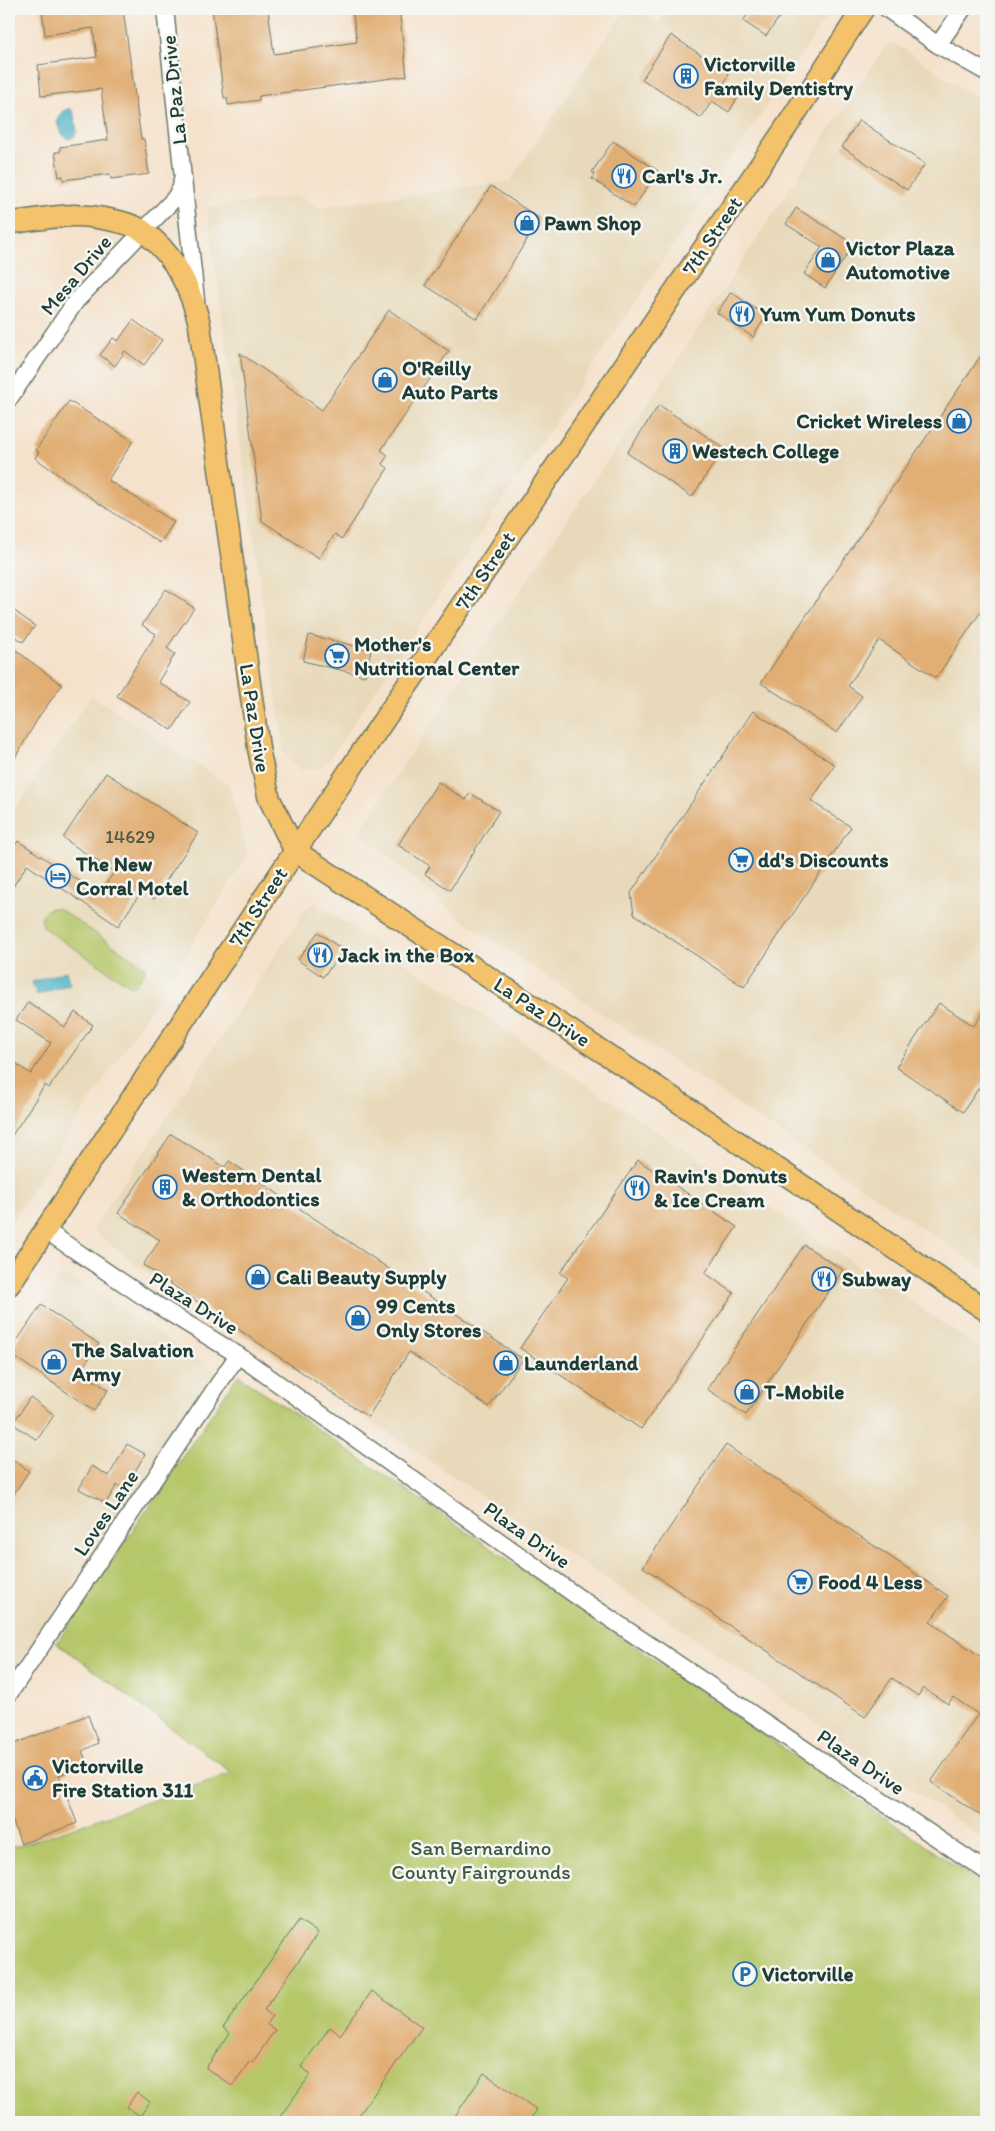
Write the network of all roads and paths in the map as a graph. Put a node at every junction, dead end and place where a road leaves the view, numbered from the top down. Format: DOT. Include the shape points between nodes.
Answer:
graph roads {
  1 [pos="165,9"];
  2 [pos="863,9"];
  3 [pos="887,9"];
  4 [pos="963,9"];
  5 [pos="938,45"];
  6 [pos="986,72"];
  7 [pos="184,170"];
  8 [pos="9,223"];
  9 [pos="143,230"];
  10 [pos="199,322"];
  11 [pos="9,399"];
  12 [pos="295,850"];
  13 [pos="45,1230"];
  14 [pos="9,1285"];
  15 [pos="986,1310"];
  16 [pos="238,1355"];
  17 [pos="9,1694"];
  18 [pos="986,1871"];
  1 -- 7 [label="street, La Paz Drive"];
  2 -- 12 [label="main road, 7th Street"];
  3 -- 5 [label="street"];
  4 -- 5 [label="street"];
  5 -- 6 [label="street"];
  7 -- 9 [label="street, La Paz Drive" via="181,188 174,199"];
  7 -- 10 [label="street, La Paz Drive"];
  8 -- 9 [label="main road" via="89,216"];
  9 -- 10 [label="main road, La Paz Drive" via="174,264 189,289"];
  9 -- 11 [label="street, Mesa Drive" via="76,301"];
  10 -- 12 [label="main road, La Paz Drive" via="259,751 269,798"];
  12 -- 13 [label="main road, 7th Street"];
  12 -- 15 [label="main road, La Paz Drive" via="658,1088"];
  13 -- 14 [label="main road, 7th Street"];
  13 -- 16 [label="street, Plaza Drive"];
  16 -- 17 [label="street, Loves Lane"];
  16 -- 18 [label="street, Plaza Drive" via="578,1598"];
}
